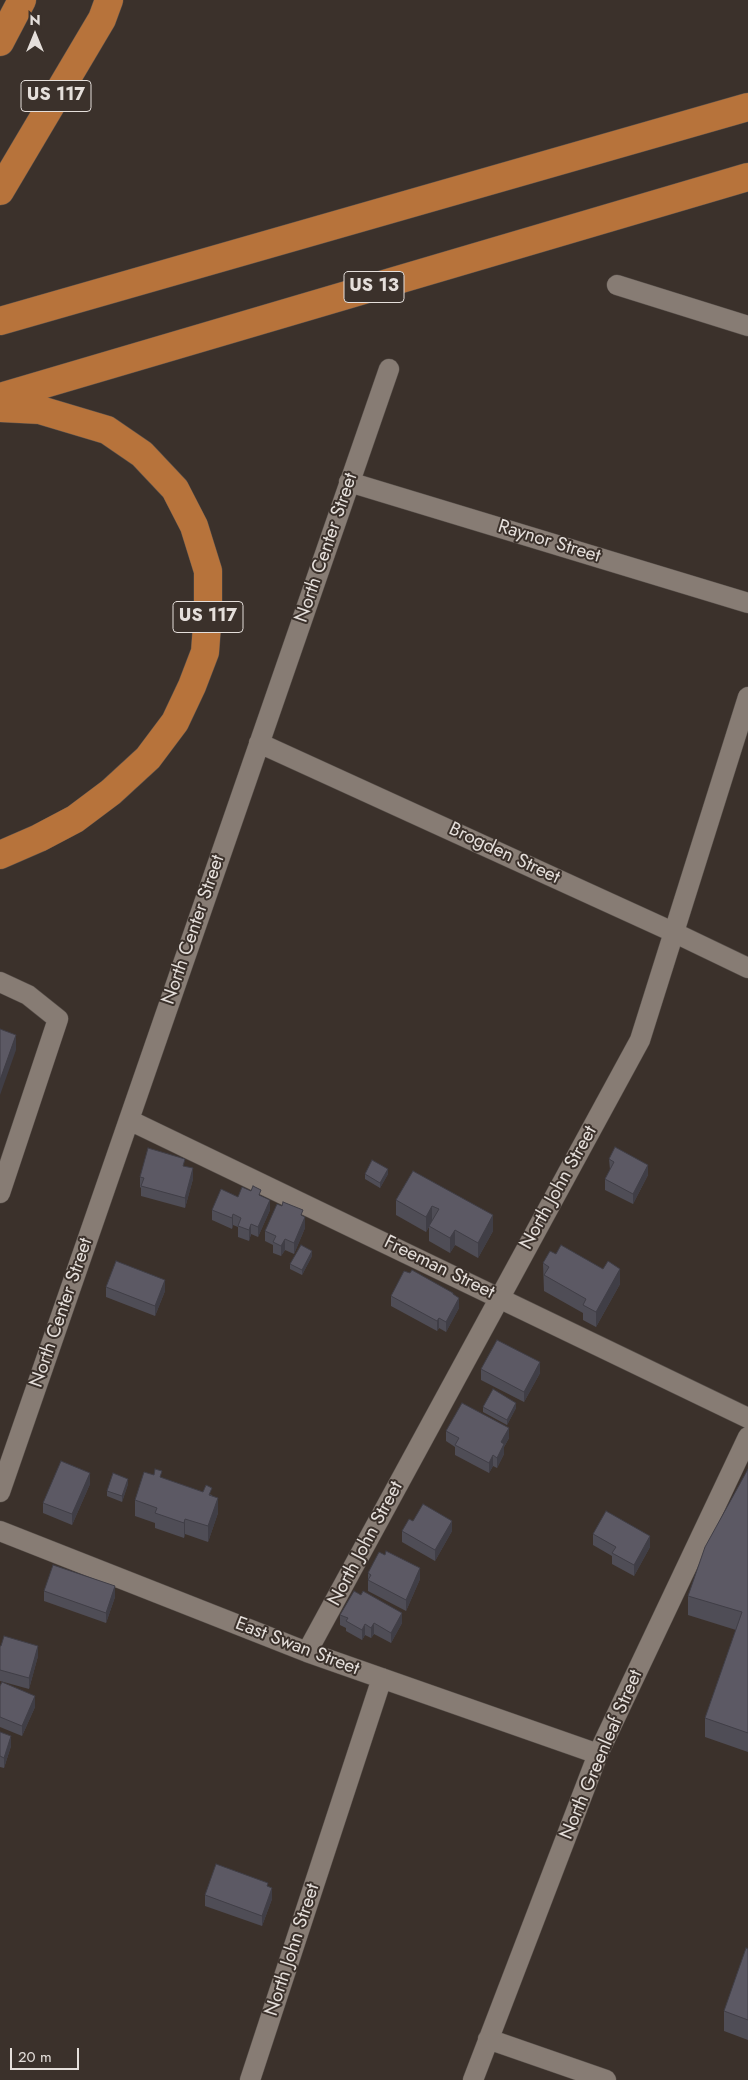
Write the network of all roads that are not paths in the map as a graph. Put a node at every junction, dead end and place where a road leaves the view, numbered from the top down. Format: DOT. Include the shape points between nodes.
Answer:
graph roads {
  1 [pos="22,0"];
  2 [pos="109,0"];
  3 [pos="0,42"];
  4 [pos="748,107"];
  5 [pos="748,177"];
  6 [pos="0,191"];
  7 [pos="617,285"];
  8 [pos="0,321"];
  9 [pos="748,326"];
  10 [pos="388,369"];
  11 [pos="0,397"];
  12 [pos="0,408"];
  13 [pos="349,482"];
  14 [pos="748,603"];
  15 [pos="748,697"];
  16 [pos="259,742"];
  17 [pos="0,856"];
  18 [pos="673,932"];
  19 [pos="748,968"];
  20 [pos="0,982"];
  21 [pos="129,1120"];
  22 [pos="0,1193"];
  23 [pos="499,1297"];
  24 [pos="748,1418"];
  25 [pos="748,1437"];
  26 [pos="0,1492"];
  27 [pos="0,1531"];
  28 [pos="307,1652"];
  29 [pos="382,1678"];
  30 [pos="598,1754"];
  31 [pos="488,2040"];
  32 [pos="250,2080"];
  33 [pos="473,2080"];
  34 [pos="606,2080"];
  1 -- 3 [label="highway"];
  2 -- 6 [label="highway, US 117" via="102,19"];
  4 -- 8 [label="highway"];
  5 -- 11 [label="highway, US 13"];
  7 -- 9 [label="street"];
  10 -- 13 [label="street, North Center Street"];
  12 -- 17 [label="highway, US 117" via="40,410 107,430 142,454 175,489 194,526 208,571 205,652 175,722 148,758 111,792 75,819"];
  13 -- 14 [label="street, Raynor Street"];
  13 -- 16 [label="street, North Center Street"];
  15 -- 18 [label="street, North John Street"];
  16 -- 18 [label="street, Brogden Street"];
  16 -- 21 [label="street, North Center Street"];
  18 -- 19 [label="street, Brogden Street"];
  18 -- 23 [label="street, North John Street" via="640,1040"];
  20 -- 22 [label="street" via="28,995 58,1019"];
  21 -- 23 [label="street, Freeman Street"];
  21 -- 26 [label="street, North Center Street"];
  23 -- 24 [label="street, Freeman Street"];
  23 -- 28 [label="street, North John Street"];
  25 -- 30 [label="street, North Greenleaf Street"];
  27 -- 28 [label="street, East Swan Street"];
  28 -- 29 [label="street, East Swan Street"];
  29 -- 30 [label="street, East Swan Street"];
  29 -- 32 [label="street, North John Street"];
  30 -- 31 [label="street, North Greenleaf Street"];
  31 -- 33 [label="street, North Greenleaf Street"];
  31 -- 34 [label="street"];
}
